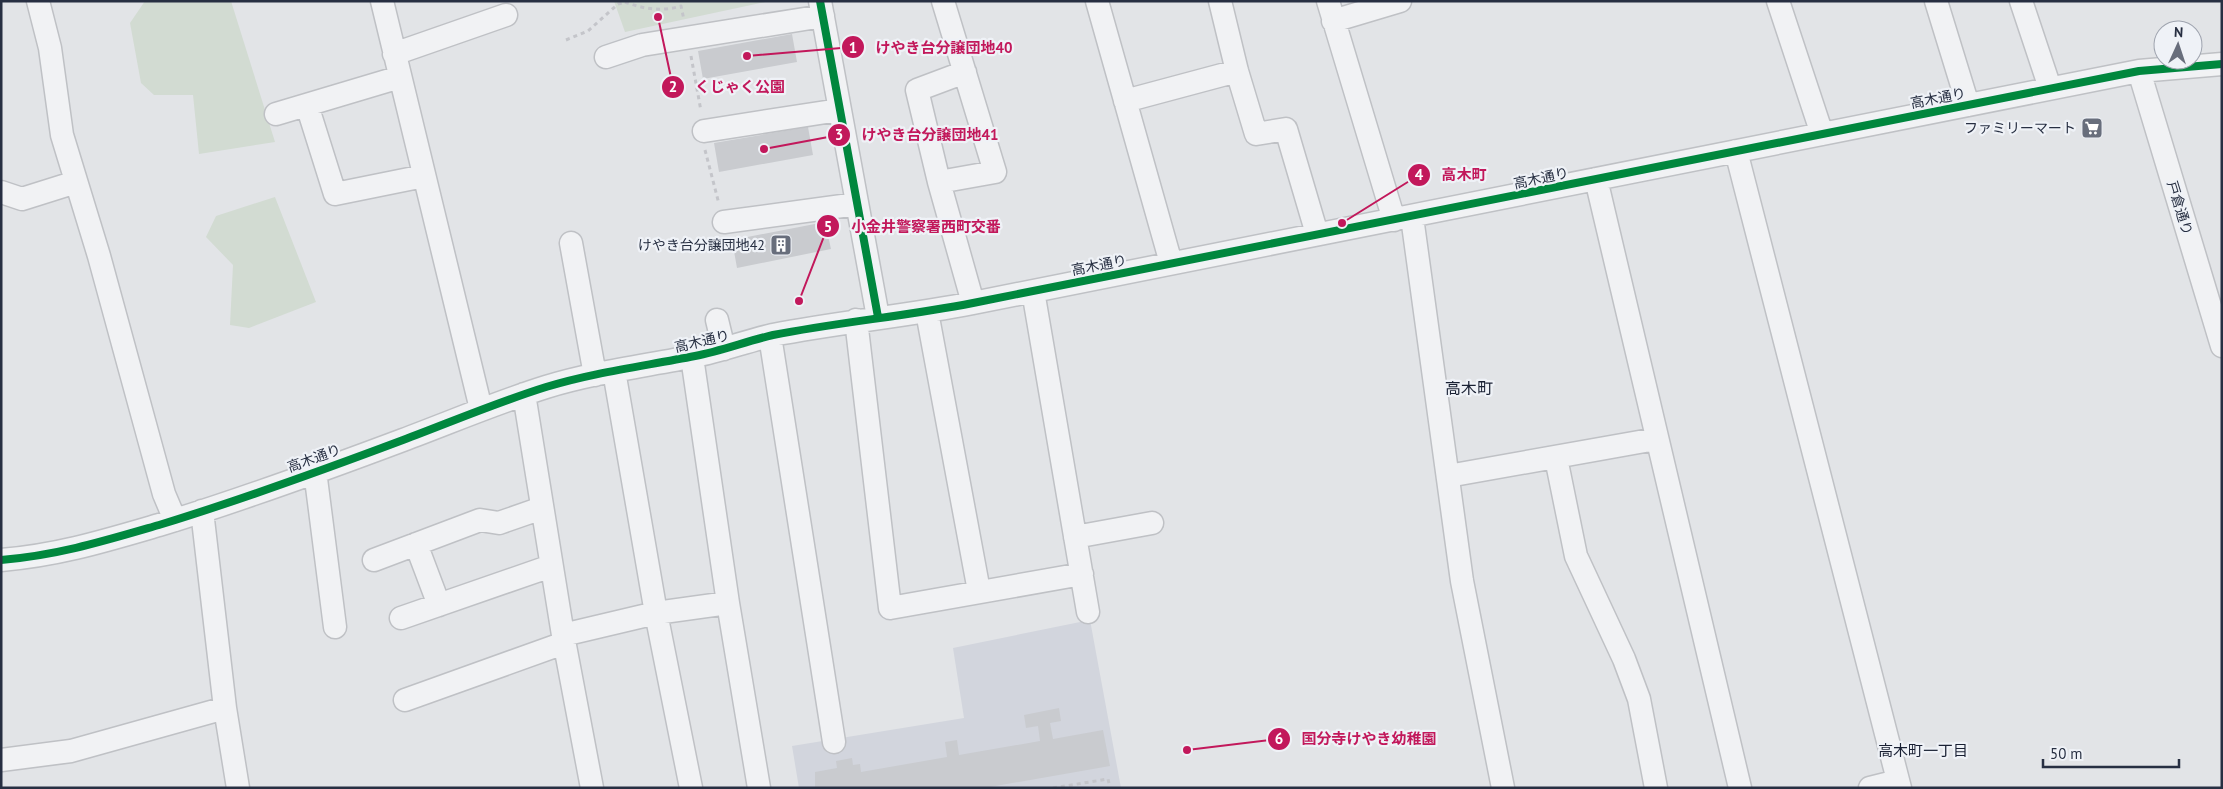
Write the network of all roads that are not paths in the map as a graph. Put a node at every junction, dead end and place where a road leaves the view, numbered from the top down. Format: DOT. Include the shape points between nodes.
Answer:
graph roads {
  1 [pos="38,1"];
  2 [pos="382,1"];
  3 [pos="943,1"];
  4 [pos="1097,1"];
  5 [pos="1220,1"];
  6 [pos="1400,1"];
  7 [pos="1778,1"];
  8 [pos="1936,1"];
  9 [pos="2021,1"];
  10 [pos="821,9"];
  11 [pos="1330,11"];
  12 [pos="506,15"];
  13 [pos="394,54"];
  14 [pos="606,57"];
  15 [pos="2222,64"];
  16 [pos="1237,71"];
  17 [pos="2139,71"];
  18 [pos="965,72"];
  19 [pos="400,77"];
  20 [pos="2050,88"];
  21 [pos="1125,101"];
  22 [pos="308,104"];
  23 [pos="1968,105"];
  24 [pos="840,110"];
  25 [pos="276,114"];
  26 [pos="704,131"];
  27 [pos="1822,134"];
  28 [pos="1736,151"];
  29 [pos="424,176"];
  30 [pos="1596,179"];
  31 [pos="76,182"];
  32 [pos="938,182"];
  33 [pos="1,192"];
  34 [pos="857,204"];
  35 [pos="1403,219"];
  36 [pos="724,222"];
  37 [pos="1317,234"];
  38 [pos="570,243"];
  39 [pos="1171,263"];
  40 [pos="1033,291"];
  41 [pos="973,303"];
  42 [pos="928,312"];
  43 [pos="878,317"];
  44 [pos="717,320"];
  45 [pos="856,320"];
  46 [pos="770,336"];
  47 [pos="2222,346"];
  48 [pos="724,349"];
  49 [pos="692,357"];
  50 [pos="604,373"];
  51 [pos="524,394"];
  52 [pos="481,409"];
  53 [pos="1656,439"];
  54 [pos="1556,458"];
  55 [pos="315,471"];
  56 [pos="1448,476"];
  57 [pos="542,508"];
  58 [pos="202,511"];
  59 [pos="175,520"];
  60 [pos="1152,523"];
  61 [pos="1075,537"];
  62 [pos="416,544"];
  63 [pos="1,560"];
  64 [pos="374,560"];
  65 [pos="551,566"];
  66 [pos="1082,574"];
  67 [pos="979,591"];
  68 [pos="728,603"];
  69 [pos="439,605"];
  70 [pos="1088,612"];
  71 [pos="656,613"];
  72 [pos="401,618"];
  73 [pos="335,627"];
  74 [pos="563,639"];
  75 [pos="405,700"];
  76 [pos="225,708"];
  77 [pos="834,742"];
  78 [pos="1,760"];
  79 [pos="1899,784"];
  80 [pos="238,788"];
  81 [pos="592,788"];
  82 [pos="691,788"];
  83 [pos="759,788"];
  84 [pos="1503,788"];
  85 [pos="1656,788"];
  86 [pos="1740,788"];
  87 [pos="1870,788"];
  1 -- 31 [label="street" via="50,48 62,135"];
  2 -- 13 [label="street"];
  3 -- 18 [label="street"];
  4 -- 21 [label="street"];
  5 -- 16 [label="street"];
  6 -- 11 [label="street"];
  7 -- 27 [label="street"];
  8 -- 23 [label="street"];
  9 -- 20 [label="street"];
  10 -- 14 [label="street" via="642,45"];
  10 -- 24 [label="street"];
  11 -- 35 [label="street"];
  12 -- 13 [label="street"];
  13 -- 19 [label="street"];
  15 -- 17 [label="street, 高木通り"];
  16 -- 21 [label="street"];
  16 -- 37 [label="street" via="1256,134 1286,129"];
  17 -- 20 [label="street, 高木通り"];
  17 -- 47 [label="street, 戸倉通り"];
  18 -- 32 [label="street" via="917,90"];
  18 -- 32 [label="street" via="995,172"];
  19 -- 22 [label="street"];
  19 -- 29 [label="street"];
  20 -- 23 [label="street, 高木通り"];
  21 -- 39 [label="street"];
  22 -- 25 [label="street"];
  22 -- 29 [label="street" via="335,194"];
  23 -- 27 [label="street, 高木通り"];
  24 -- 26 [label="street"];
  24 -- 34 [label="street"];
  27 -- 28 [label="street, 高木通り"];
  28 -- 30 [label="street, 高木通り"];
  28 -- 79 [label="street"];
  29 -- 52 [label="street"];
  30 -- 35 [label="street, 高木通り"];
  30 -- 53 [label="street"];
  31 -- 33 [label="street" via="22,199"];
  31 -- 59 [label="street" via="164,494"];
  32 -- 41 [label="street"];
  34 -- 36 [label="street"];
  34 -- 43 [label="street"];
  35 -- 37 [label="street, 高木通り"];
  35 -- 56 [label="street"];
  37 -- 39 [label="street, 高木通り"];
  38 -- 50 [label="street"];
  39 -- 40 [label="street, 高木通り"];
  40 -- 41 [label="street, 高木通り"];
  40 -- 61 [label="street"];
  41 -- 42 [label="street, 高木通り"];
  42 -- 43 [label="street, 高木通り"];
  42 -- 67 [label="street"];
  43 -- 45 [label="street, 高木通り"];
  44 -- 48 [label="street"];
  45 -- 46 [label="street, 高木通り"];
  45 -- 67 [label="street" via="890,608"];
  46 -- 48 [label="street, 高木通り"];
  46 -- 77 [label="street"];
  48 -- 49 [label="street, 高木通り"];
  49 -- 50 [label="street, 高木通り"];
  49 -- 68 [label="street"];
  50 -- 51 [label="street, 高木通り"];
  50 -- 71 [label="street"];
  51 -- 52 [label="street, 高木通り"];
  51 -- 57 [label="street"];
  52 -- 55 [label="street, 高木通り"];
  53 -- 54 [label="street"];
  53 -- 86 [label="street"];
  54 -- 56 [label="street"];
  54 -- 85 [label="street" via="1576,556 1639,699"];
  55 -- 58 [label="street, 高木通り"];
  55 -- 73 [label="street"];
  56 -- 84 [label="street" via="1462,581"];
  57 -- 62 [label="street" via="499,523 480,520"];
  57 -- 65 [label="street"];
  58 -- 59 [label="street, 高木通り"];
  58 -- 76 [label="street"];
  59 -- 63 [label="street, 高木通り" via="77,549"];
  60 -- 61 [label="street"];
  61 -- 66 [label="street"];
  62 -- 64 [label="street"];
  62 -- 69 [label="street"];
  65 -- 69 [label="street"];
  65 -- 74 [label="street"];
  66 -- 67 [label="street"];
  66 -- 70 [label="street"];
  68 -- 71 [label="street"];
  68 -- 83 [label="street"];
  69 -- 72 [label="street"];
  71 -- 74 [label="street"];
  71 -- 82 [label="street"];
  74 -- 75 [label="street"];
  74 -- 81 [label="street"];
  76 -- 78 [label="street" via="71,752"];
  76 -- 80 [label="street"];
  79 -- 87 [label="street"];
}
